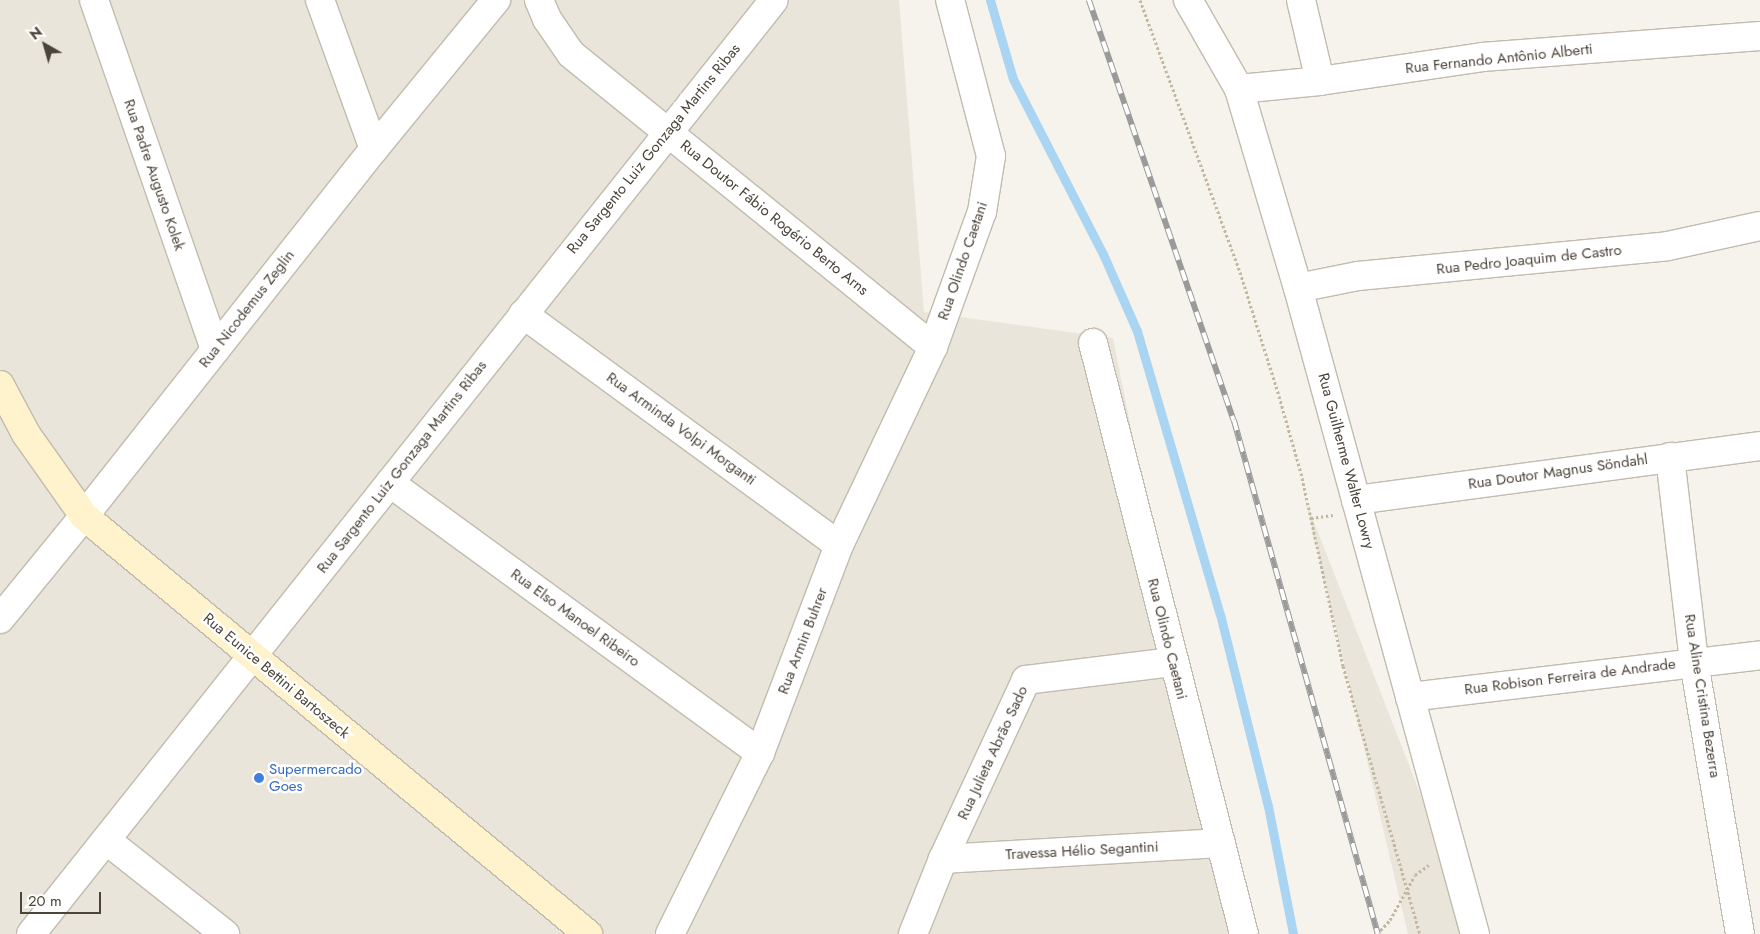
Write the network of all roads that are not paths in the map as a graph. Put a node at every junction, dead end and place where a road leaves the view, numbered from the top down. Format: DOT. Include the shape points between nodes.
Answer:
graph roads {
  1 [pos="94,0"];
  2 [pos="320,0"];
  3 [pos="496,0"];
  4 [pos="539,0"];
  5 [pos="774,0"];
  6 [pos="950,0"];
  7 [pos="1188,0"];
  8 [pos="1301,0"];
  9 [pos="1760,36"];
  10 [pos="1320,80"];
  11 [pos="1239,89"];
  12 [pos="668,132"];
  13 [pos="374,149"];
  14 [pos="1760,226"];
  15 [pos="1298,288"];
  16 [pos="524,314"];
  17 [pos="1093,343"];
  18 [pos="933,346"];
  19 [pos="215,350"];
  20 [pos="0,385"];
  21 [pos="1760,446"];
  22 [pos="1670,457"];
  23 [pos="390,483"];
  24 [pos="1356,500"];
  25 [pos="84,516"];
  26 [pos="839,545"];
  27 [pos="0,619"];
  28 [pos="1760,655"];
  29 [pos="252,657"];
  30 [pos="1173,662"];
  31 [pos="1694,662"];
  32 [pos="1410,697"];
  33 [pos="760,754"];
  34 [pos="106,840"];
  35 [pos="1221,843"];
  36 [pos="943,859"];
  37 [pos="32,934"];
  38 [pos="226,934"];
  39 [pos="588,934"];
  40 [pos="670,934"];
  41 [pos="913,934"];
  42 [pos="1244,934"];
  43 [pos="1475,934"];
  44 [pos="1740,934"];
  1 -- 19 [label="street, Rua Padre Augusto Kolek"];
  2 -- 13 [label="street"];
  3 -- 13 [label="street, Rua Nicodemus Zeglin"];
  4 -- 12 [label="street, Rua Doutor Fábio Rogério Berto Arns" via="547,19 571,54"];
  5 -- 12 [label="street, Rua Sargento Luiz Gonzaga Martins Ribas"];
  6 -- 18 [label="street, Rua Olindo Caetani" via="991,156 982,212"];
  7 -- 11 [label="street, Rua Guilherme Walter Lowry"];
  8 -- 10 [label="street"];
  9 -- 10 [label="street, Rua Fernando Antônio Alberti" via="1482,57"];
  10 -- 11 [label="street, Rua Fernando Antônio Alberti"];
  11 -- 15 [label="street, Rua Guilherme Walter Lowry"];
  12 -- 16 [label="street, Rua Sargento Luiz Gonzaga Martins Ribas"];
  12 -- 18 [label="street, Rua Doutor Fábio Rogério Berto Arns"];
  13 -- 19 [label="street, Rua Nicodemus Zeglin"];
  14 -- 15 [label="street, Rua Pedro Joaquim de Castro" via="1668,246 1358,276"];
  15 -- 24 [label="street, Rua Guilherme Walter Lowry"];
  16 -- 23 [label="street, Rua Sargento Luiz Gonzaga Martins Ribas"];
  16 -- 26 [label="street, Rua Arminda Volpi Morganti"];
  17 -- 30 [label="street, Rua Olindo Caetani"];
  18 -- 26 [label="street, Rua Armin Buhrer"];
  19 -- 25 [label="street, Rua Nicodemus Zeglin"];
  20 -- 25 [label="street, Rua Eunice Bettini Bartoszeck" via="26,434"];
  21 -- 22 [label="street, Rua Doutor Magnus Söndahl"];
  22 -- 24 [label="street, Rua Doutor Magnus Söndahl"];
  22 -- 31 [label="street, Rua Aline Cristina Bezerra"];
  23 -- 29 [label="street, Rua Sargento Luiz Gonzaga Martins Ribas"];
  23 -- 33 [label="street, Rua Elso Manoel Ribeiro"];
  24 -- 32 [label="street, Rua Guilherme Walter Lowry"];
  25 -- 27 [label="street, Rua Nicodemus Zeglin"];
  25 -- 29 [label="street, Rua Eunice Bettini Bartoszeck"];
  26 -- 33 [label="street, Rua Armin Buhrer"];
  28 -- 31 [label="street, Rua Robison Ferreira de Andrade"];
  29 -- 34 [label="street, Rua Sargento Luiz Gonzaga Martins Ribas"];
  29 -- 39 [label="street, Rua Eunice Bettini Bartoszeck"];
  30 -- 35 [label="street, Rua Olindo Caetani"];
  30 -- 36 [label="street, Rua Julieta Abrão Sado" via="1026,680"];
  31 -- 32 [label="street, Rua Robison Ferreira de Andrade"];
  31 -- 44 [label="street, Rua Aline Cristina Bezerra"];
  32 -- 43 [label="street, Rua Guilherme Walter Lowry"];
  33 -- 40 [label="street, Rua Armin Buhrer"];
  34 -- 37 [label="street, Rua Sargento Luiz Gonzaga Martins Ribas"];
  34 -- 38 [label="street"];
  35 -- 36 [label="street, Travessa Hélio Segantini"];
  35 -- 42 [label="street, Rua Olindo Caetani"];
  36 -- 41 [label="street, Rua Julieta Abrão Sado"];
}
